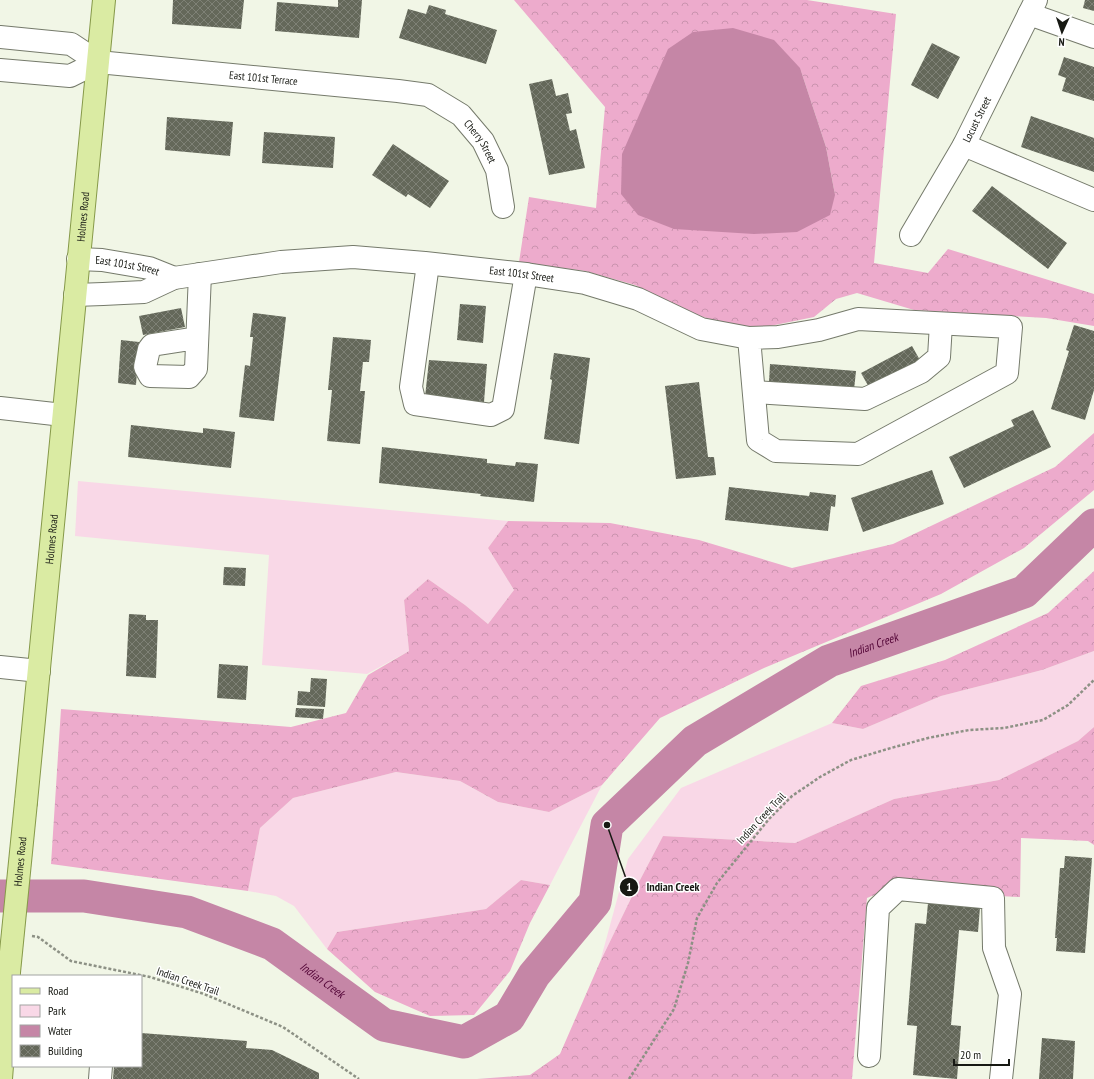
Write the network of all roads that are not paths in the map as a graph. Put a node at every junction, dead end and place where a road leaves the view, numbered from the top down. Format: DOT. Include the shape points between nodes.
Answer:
graph roads {
  1 [pos="104,0"];
  2 [pos="1033,7"];
  3 [pos="0,37"];
  4 [pos="1094,37"];
  5 [pos="98,62"];
  6 [pos="0,70"];
  7 [pos="428,96"];
  8 [pos="964,146"];
  9 [pos="1094,200"];
  10 [pos="503,207"];
  11 [pos="911,235"];
  12 [pos="78,259"];
  13 [pos="428,264"];
  14 [pos="200,274"];
  15 [pos="526,274"];
  16 [pos="174,278"];
  17 [pos="75,294"];
  18 [pos="941,324"];
  19 [pos="197,338"];
  20 [pos="749,338"];
  21 [pos="754,392"];
  22 [pos="0,408"];
  23 [pos="63,415"];
  24 [pos="0,667"];
  25 [pos="39,671"];
  26 [pos="869,1056"];
  27 [pos="101,1067"];
  28 [pos="1,1079"];
  29 [pos="100,1079"];
  30 [pos="1001,1079"];
  1 -- 5 [label="main road, Holmes Road"];
  2 -- 4 [label="street"];
  2 -- 8 [label="street, Locust Street"];
  3 -- 5 [label="street, East 101st Terrace" via="71,44"];
  5 -- 6 [label="street" via="70,76"];
  5 -- 7 [label="street, East 101st Terrace" via="390,90"];
  5 -- 12 [label="main road, Holmes Road"];
  7 -- 10 [label="street, Cherry Street" via="461,114 483,141 497,170"];
  8 -- 9 [label="street"];
  8 -- 11 [label="street, Locust Street"];
  12 -- 16 [label="street, East 101st Street" via="102,260 149,268"];
  12 -- 17 [label="main road, Holmes Road"];
  13 -- 14 [label="street, East 101st Street" via="353,258 281,262"];
  13 -- 15 [label="street, East 101st Street"];
  13 -- 15 [label="street" via="411,387 415,404 491,415 503,409"];
  14 -- 16 [label="street, East 101st Street"];
  14 -- 19 [label="street"];
  15 -- 20 [label="street, East 101st Street" via="585,283 638,299 701,329"];
  16 -- 17 [label="street, East 101st Street" via="144,292"];
  17 -- 23 [label="main road, Holmes Road"];
  18 -- 20 [label="street, East 101st Street" via="858,319 819,330 778,337"];
  18 -- 21 [label="street" via="939,358 921,372 865,399"];
  18 -- 21 [label="street, East 101st Street" via="1011,328 1007,373 858,454 776,451 758,440"];
  20 -- 21 [label="street"];
  22 -- 23 [label="street"];
  23 -- 25 [label="main road, Holmes Road"];
  24 -- 25 [label="street"];
  25 -- 28 [label="main road, Holmes Road, bridge"];
  26 -- 30 [label="street" via="878,908 898,889 993,898 994,948 1010,994"];
  27 -- 29 [label="street"];
}
